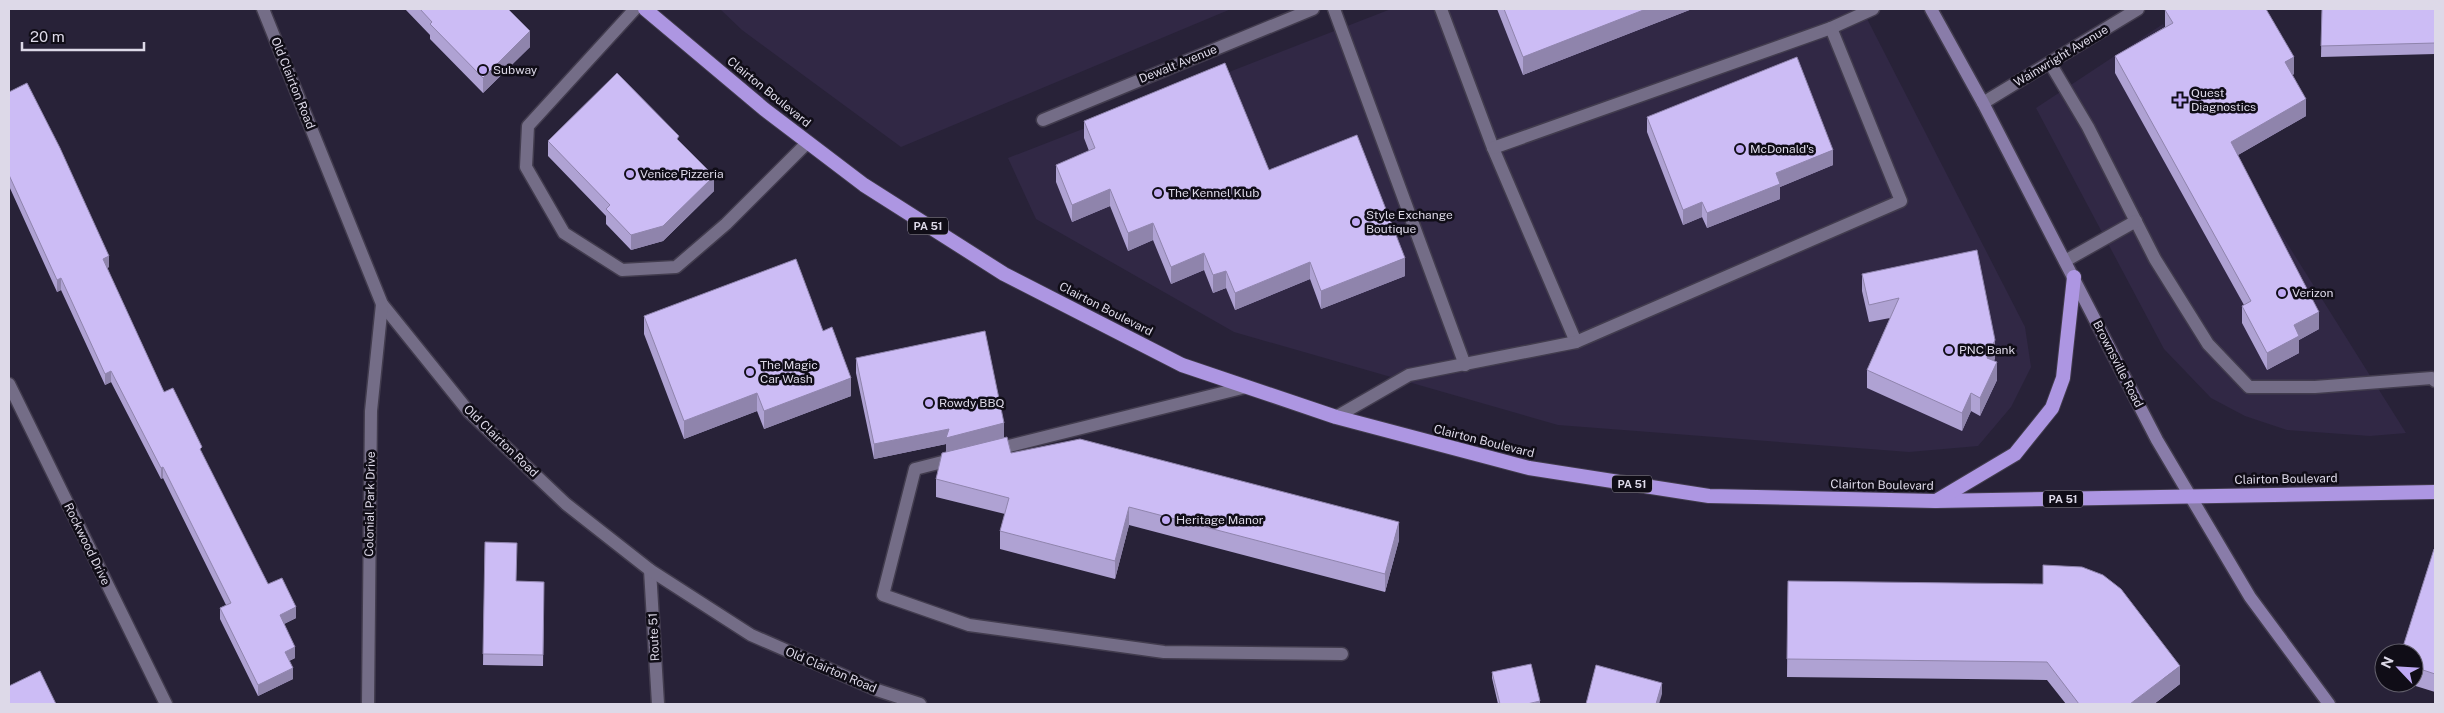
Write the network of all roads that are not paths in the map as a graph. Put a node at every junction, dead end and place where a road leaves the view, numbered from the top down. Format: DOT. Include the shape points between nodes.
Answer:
graph roads {
  1 [pos="263,9"];
  2 [pos="635,9"];
  3 [pos="644,9"];
  4 [pos="1313,9"];
  5 [pos="1334,9"];
  6 [pos="1442,9"];
  7 [pos="1873,9"];
  8 [pos="1931,9"];
  9 [pos="2138,9"];
  10 [pos="1832,28"];
  11 [pos="2050,62"];
  12 [pos="1983,103"];
  13 [pos="1043,120"];
  14 [pos="808,142"];
  15 [pos="1493,148"];
  16 [pos="2136,221"];
  17 [pos="2065,261"];
  18 [pos="2074,277"];
  19 [pos="382,304"];
  20 [pos="1576,342"];
  21 [pos="1465,365"];
  22 [pos="2435,381"];
  23 [pos="9,384"];
  24 [pos="1246,387"];
  25 [pos="1336,417"];
  26 [pos="981,453"];
  27 [pos="962,457"];
  28 [pos="2435,492"];
  29 [pos="2190,496"];
  30 [pos="1936,501"];
  31 [pos="650,570"];
  32 [pos="1342,654"];
  33 [pos="166,704"];
  34 [pos="368,704"];
  35 [pos="658,704"];
  36 [pos="920,704"];
  37 [pos="2329,704"];
  1 -- 19 [label="street, Old Clairton Road"];
  2 -- 14 [label="street" via="528,126 526,167 564,233 622,270 676,268 726,224"];
  3 -- 14 [label="highway, Clairton Boulevard / PA 51"];
  4 -- 13 [label="street, Dewalt Avenue"];
  5 -- 21 [label="street"];
  6 -- 15 [label="street"];
  7 -- 10 [label="street"];
  8 -- 12 [label="main road, Brownsville Road"];
  9 -- 11 [label="street, Wainwright Avenue"];
  10 -- 15 [label="street"];
  10 -- 20 [label="street" via="1902,200"];
  11 -- 12 [label="street, Wainwright Avenue"];
  11 -- 16 [label="street" via="2088,127"];
  12 -- 17 [label="main road, Brownsville Road"];
  14 -- 24 [label="highway, Clairton Boulevard / PA 51" via="864,186 1004,274 1182,365"];
  15 -- 20 [label="street"];
  16 -- 17 [label="street"];
  16 -- 22 [label="street" via="2155,259 2208,344 2249,387 2432,378"];
  17 -- 18 [label="main road, Brownsville Road"];
  18 -- 29 [label="main road, Brownsville Road" via="2157,440"];
  18 -- 30 [label="highway" via="2063,378 2052,408 2015,454"];
  19 -- 31 [label="street, Old Clairton Road" via="469,412 566,504"];
  19 -- 34 [label="street, Colonial Park Drive" via="371,410"];
  20 -- 21 [label="street"];
  21 -- 25 [label="street" via="1409,376"];
  23 -- 33 [label="street, Rockwood Drive"];
  24 -- 25 [label="highway, Clairton Boulevard / PA 51"];
  24 -- 26 [label="street"];
  25 -- 30 [label="highway, Clairton Boulevard / PA 51" via="1529,468 1709,496"];
  27 -- 32 [label="street" via="915,469 883,595 969,625 1164,652"];
  28 -- 29 [label="highway, Clairton Boulevard / PA 51"];
  29 -- 30 [label="highway, Clairton Boulevard / PA 51"];
  29 -- 37 [label="main road, Brownsville Road" via="2250,597"];
  31 -- 35 [label="street, Route 51"];
  31 -- 36 [label="street, Old Clairton Road" via="750,635 877,690"];
}
